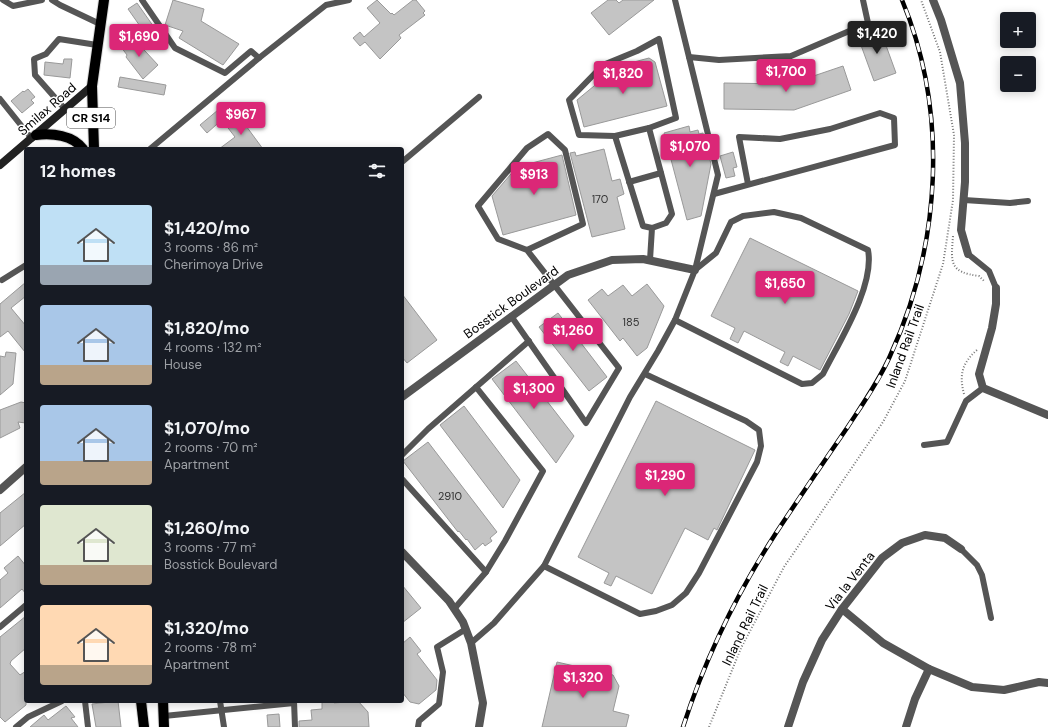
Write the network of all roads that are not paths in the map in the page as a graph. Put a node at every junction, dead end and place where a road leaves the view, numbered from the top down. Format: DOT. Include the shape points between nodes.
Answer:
graph roads {
  1 [pos="3,0"];
  2 [pos="42,0"];
  3 [pos="52,0"];
  4 [pos="104,0"];
  5 [pos="142,0"];
  6 [pos="349,0"];
  7 [pos="675,0"];
  8 [pos="863,0"];
  9 [pos="933,0"];
  10 [pos="100,24"];
  11 [pos="97,45"];
  12 [pos="689,57"];
  13 [pos="259,58"];
  14 [pos="92,86"];
  15 [pos="479,97"];
  16 [pos="0,99"];
  17 [pos="65,109"];
  18 [pos="649,128"];
  19 [pos="615,136"];
  20 [pos="34,137"];
  21 [pos="82,147"];
  22 [pos="94,147"];
  23 [pos="152,147"];
  24 [pos="404,160"];
  25 [pos="1,161"];
  26 [pos="661,173"];
  27 [pos="629,182"];
  28 [pos="748,184"];
  29 [pos="714,194"];
  30 [pos="964,200"];
  31 [pos="1028,201"];
  32 [pos="652,228"];
  33 [pos="527,250"];
  34 [pos="968,254"];
  35 [pos="650,260"];
  36 [pos="24,266"];
  37 [pos="695,270"];
  38 [pos="2,280"];
  39 [pos="555,284"];
  40 [pos="996,288"];
  41 [pos="511,316"];
  42 [pos="674,320"];
  43 [pos="529,341"];
  44 [pos="646,374"];
  45 [pos="476,387"];
  46 [pos="983,388"];
  47 [pos="404,394"];
  48 [pos="1048,416"];
  49 [pos="924,445"];
  50 [pos="404,453"];
  51 [pos="24,470"];
  52 [pos="404,481"];
  53 [pos="0,490"];
  54 [pos="961,549"];
  55 [pos="404,554"];
  56 [pos="544,566"];
  57 [pos="486,572"];
  58 [pos="24,607"];
  59 [pos="454,608"];
  60 [pos="842,609"];
  61 [pos="991,618"];
  62 [pos="0,627"];
  63 [pos="466,629"];
  64 [pos="471,643"];
  65 [pos="929,669"];
  66 [pos="1048,683"];
  67 [pos="58,703"];
  68 [pos="85,703"];
  69 [pos="141,703"];
  70 [pos="163,703"];
  71 [pos="220,703"];
  72 [pos="272,703"];
  73 [pos="294,703"];
  74 [pos="250,704"];
  75 [pos="221,710"];
  76 [pos="164,716"];
  77 [pos="16,727"];
  78 [pos="88,727"];
  79 [pos="144,727"];
  80 [pos="164,727"];
  81 [pos="224,727"];
  82 [pos="295,727"];
  83 [pos="418,727"];
  84 [pos="478,727"];
  85 [pos="788,727"];
  86 [pos="906,727"];
  1 -- 2 [label="lane" via="13,6"];
  3 -- 10 [label="lane"];
  4 -- 10 [label="main road, CR S14"];
  5 -- 13 [label="lane" via="175,48 225,73 251,50"];
  6 -- 13 [label="lane" via="326,5"];
  7 -- 12 [label="lane"];
  8 -- 12 [label="lane" via="868,23 791,56 719,60"];
  9 -- 30 [label="street" via="960,83 966,143"];
  10 -- 11 [label="main road, CR S14"];
  11 -- 14 [label="main road, CR S14"];
  11 -- 17 [label="lane" via="60,39 46,54 34,59 35,75"];
  12 -- 29 [label="lane" via="718,175"];
  13 -- 23 [label="lane"];
  14 -- 17 [label="street, Smilax Road"];
  14 -- 22 [label="main road, CR S14"];
  15 -- 24 [label="lane"];
  16 -- 20 [label="lane"];
  17 -- 20 [label="street, Smilax Road"];
  18 -- 19 [label="lane"];
  18 -- 19 [label="lane" via="676,118 659,39 603,65 569,100 579,135"];
  18 -- 26 [label="lane"];
  19 -- 27 [label="lane"];
  20 -- 21 [label="main road" via="63,136"];
  20 -- 25 [label="street, Smilax Road"];
  26 -- 27 [label="lane"];
  26 -- 32 [label="lane" via="672,214 666,223"];
  27 -- 32 [label="lane" via="643,226"];
  28 -- 28 [label="lane" via="894,144 894,118 880,113 830,129 780,139 740,137"];
  28 -- 29 [label="lane"];
  29 -- 37 [label="lane"];
  30 -- 31 [label="lane" via="1010,203"];
  30 -- 34 [label="street" via="961,230"];
  32 -- 35 [label="lane"];
  33 -- 33 [label="lane" via="583,224 565,150 548,134 528,148 478,206 498,238"];
  33 -- 39 [label="lane"];
  34 -- 40 [label="lane" via="989,271"];
  35 -- 37 [label="street, Bosstick Boulevard"];
  35 -- 39 [label="street, Bosstick Boulevard" via="612,260 568,275"];
  36 -- 38 [label="lane"];
  37 -- 42 [label="lane"];
  37 -- 42 [label="lane" via="716,253 731,222 743,216 774,212 801,218 868,250 870,261 861,297 823,374 812,383 802,384"];
  39 -- 41 [label="street, Bosstick Boulevard"];
  39 -- 43 [label="lane" via="619,368 586,423"];
  40 -- 46 [label="street" via="992,328 979,374"];
  41 -- 43 [label="lane"];
  41 -- 47 [label="street, Bosstick Boulevard"];
  42 -- 44 [label="lane"];
  43 -- 45 [label="lane"];
  44 -- 56 [label="lane" via="630,397"];
  44 -- 56 [label="lane" via="759,430 761,446 756,462 699,573 686,593 672,605 640,614"];
  45 -- 50 [label="lane"];
  45 -- 57 [label="lane" via="543,471"];
  46 -- 48 [label="street"];
  46 -- 49 [label="lane" via="966,401 947,442"];
  51 -- 53 [label="street"];
  52 -- 57 [label="lane"];
  54 -- 60 [label="street, Via la Venta" via="945,538 925,535 902,543 882,558"];
  54 -- 61 [label="lane, Via la Venta" via="977,565 982,576"];
  55 -- 59 [label="street"];
  56 -- 64 [label="lane" via="494,623"];
  57 -- 59 [label="lane"];
  58 -- 62 [label="lane"];
  59 -- 63 [label="street"];
  60 -- 65 [label="street" via="883,643"];
  60 -- 85 [label="street, Via la Venta" via="822,640 803,682"];
  63 -- 64 [label="street"];
  63 -- 83 [label="lane" via="437,646 443,672 439,704 419,721"];
  64 -- 84 [label="street" via="483,703"];
  65 -- 66 [label="street" via="972,687 1004,690 1039,682"];
  65 -- 86 [label="street"];
  67 -- 77 [label="lane" via="28,717"];
  68 -- 78 [label="lane"];
  69 -- 79 [label="main road"];
  70 -- 76 [label="main road"];
  71 -- 75 [label="lane"];
  72 -- 74 [label="lane"];
  73 -- 82 [label="lane"];
  74 -- 75 [label="lane"];
  75 -- 76 [label="lane"];
  75 -- 81 [label="lane"];
  76 -- 80 [label="main road"];
}
